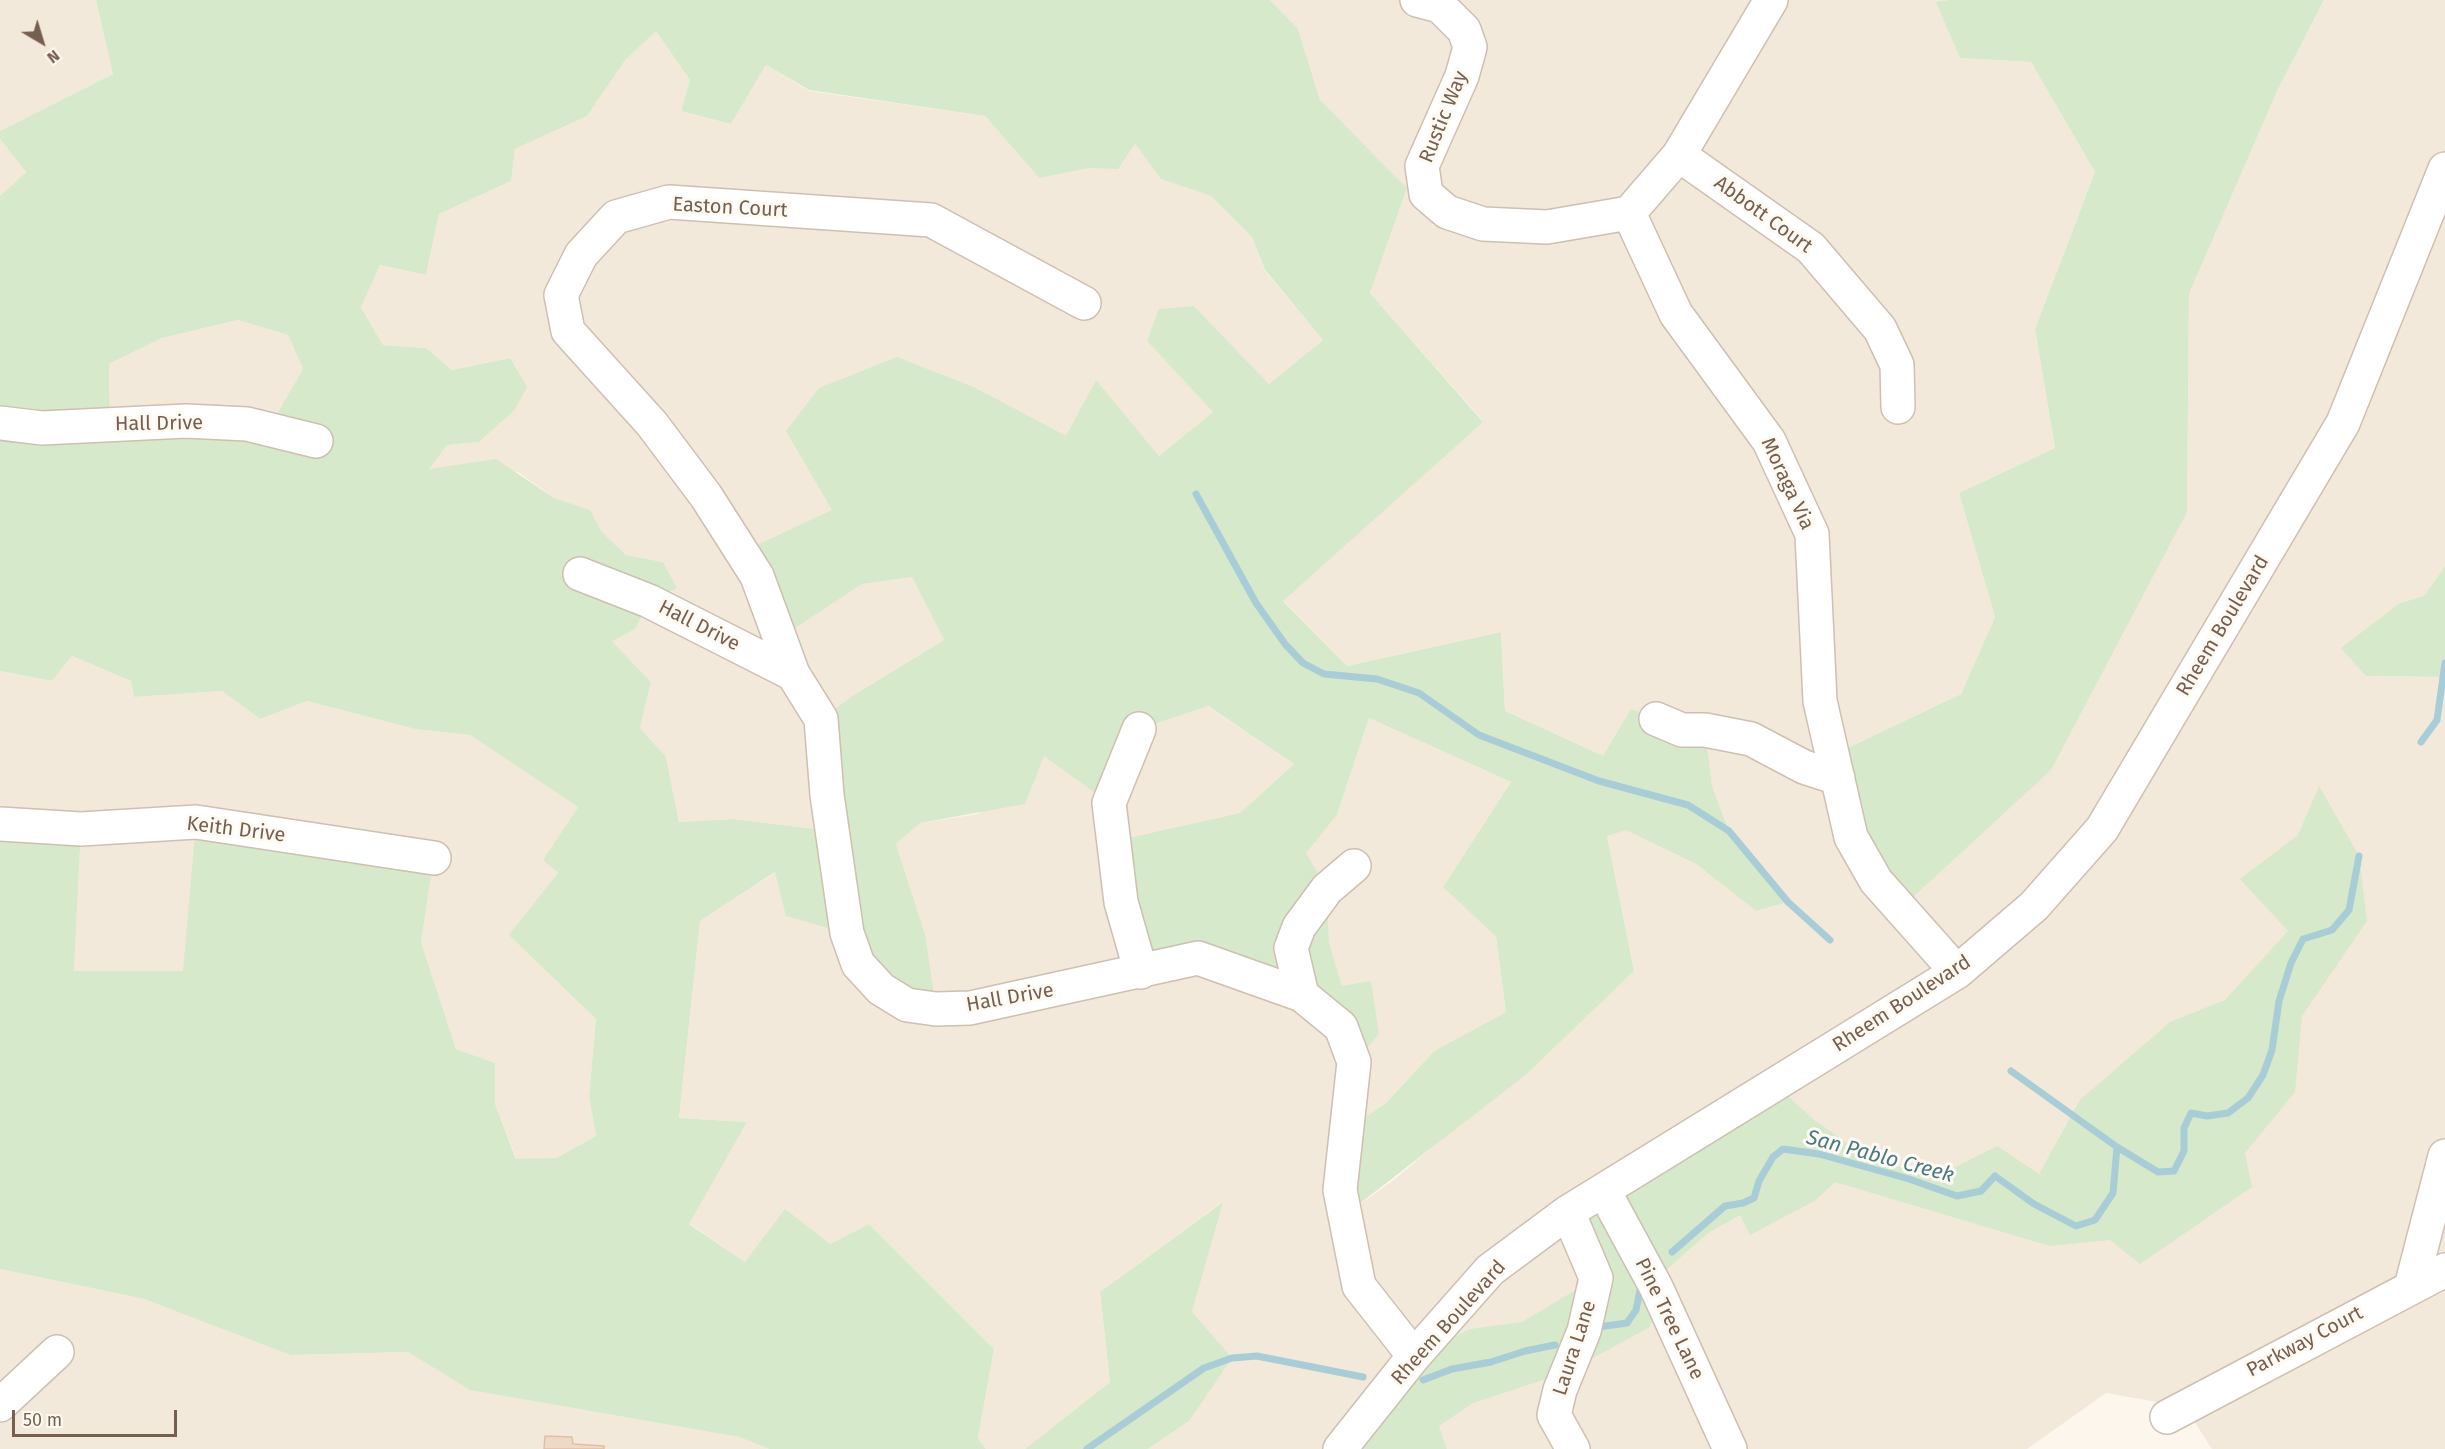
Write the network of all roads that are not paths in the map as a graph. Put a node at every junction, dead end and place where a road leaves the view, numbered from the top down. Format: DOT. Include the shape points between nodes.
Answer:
graph roads {
  1 [pos="1417,0"];
  2 [pos="1771,0"];
  3 [pos="1679,154"];
  4 [pos="2445,169"];
  5 [pos="1629,213"];
  6 [pos="1084,303"];
  7 [pos="1898,407"];
  8 [pos="0,423"];
  9 [pos="316,441"];
  10 [pos="580,574"];
  11 [pos="793,674"];
  12 [pos="1656,719"];
  13 [pos="1139,729"];
  14 [pos="1838,778"];
  15 [pos="0,824"];
  16 [pos="434,858"];
  17 [pos="1354,866"];
  18 [pos="1142,972"];
  19 [pos="1958,972"];
  20 [pos="1302,995"];
  21 [pos="2445,1156"];
  22 [pos="1604,1191"];
  23 [pos="1568,1212"];
  24 [pos="2445,1270"];
  25 [pos="2411,1287"];
  26 [pos="57,1352"];
  27 [pos="1414,1356"];
  28 [pos="0,1405"];
  29 [pos="2167,1417"];
  30 [pos="1340,1449"];
  31 [pos="1573,1449"];
  32 [pos="1731,1449"];
  1 -- 5 [label="street, Rustic Way" via="1440,6 1464,30 1470,47 1462,76 1422,166 1426,194 1447,212 1483,224 1547,227"];
  2 -- 3 [label="street"];
  3 -- 5 [label="street"];
  3 -- 7 [label="street, Abbott Court" via="1811,248 1880,329 1897,365"];
  4 -- 19 [label="street, Rheem Boulevard" via="2343,423 2102,829 2034,906"];
  5 -- 14 [label="street, Moraga Via" via="1676,314 1769,441 1812,534 1820,701"];
  6 -- 11 [label="street, Easton Court" via="931,220 669,202 616,217 581,255 561,295 568,331 652,423 706,496 757,576"];
  8 -- 9 [label="street, Hall Drive" via="42,428 186,422 248,424"];
  10 -- 11 [label="street, Hall Drive" via="650,601"];
  11 -- 18 [label="street, Hall Drive" via="821,719 827,795 847,933 858,964 881,989 907,1005 970,1008"];
  12 -- 14 [label="street" via="1682,730 1714,731 1751,739 1804,767"];
  13 -- 18 [label="street" via="1109,803 1121,902"];
  14 -- 19 [label="street, Moraga Via" via="1851,837 1876,881"];
  15 -- 16 [label="street, Keith Drive" via="81,829 196,822"];
  17 -- 20 [label="street" via="1327,889 1299,927 1292,948"];
  18 -- 20 [label="street, Hall Drive" via="1198,958"];
  19 -- 22 [label="street, Rheem Boulevard"];
  20 -- 27 [label="street, Hall Drive" via="1341,1027 1354,1062 1341,1190 1359,1286"];
  21 -- 25 [label="street"];
  22 -- 23 [label="street, Rheem Boulevard"];
  22 -- 32 [label="street, Pine Tree Lane" via="1656,1287"];
  23 -- 27 [label="street, Rheem Boulevard" via="1490,1270"];
  23 -- 31 [label="street, Laura Lane" via="1596,1278 1584,1331 1554,1415"];
  24 -- 25 [label="street, Parkway Court"];
  25 -- 29 [label="street, Parkway Court"];
  26 -- 28 [label="street"];
  27 -- 30 [label="street, Rheem Boulevard"];
}
